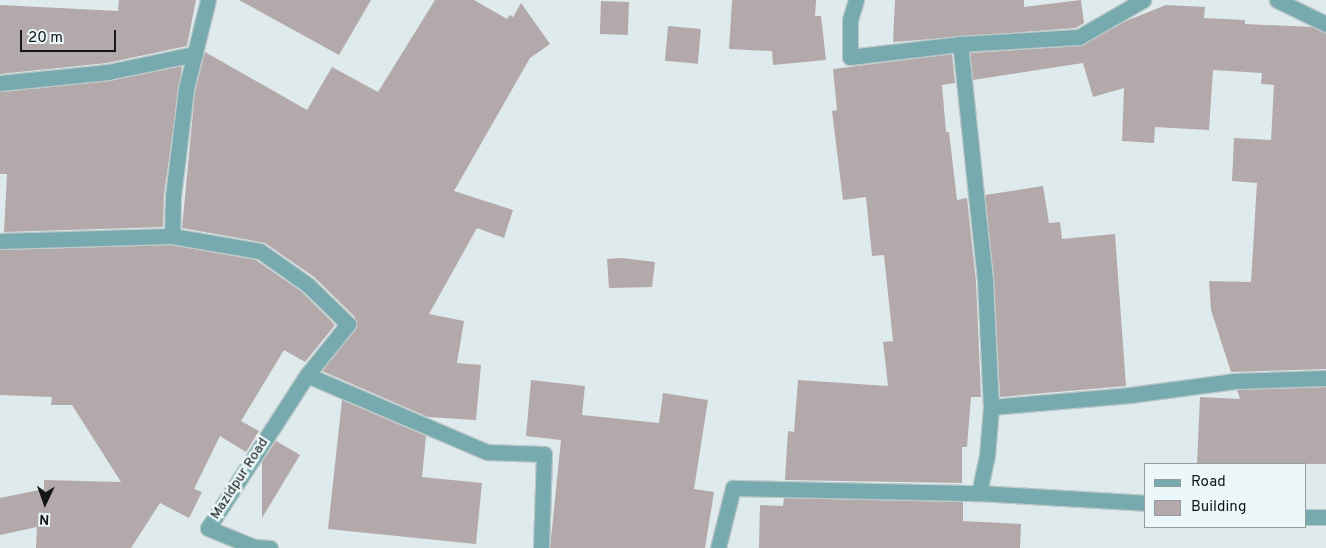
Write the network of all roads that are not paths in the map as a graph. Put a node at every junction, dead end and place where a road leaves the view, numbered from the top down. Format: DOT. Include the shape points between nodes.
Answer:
graph roads {
  1 [pos="208,0"];
  2 [pos="856,0"];
  3 [pos="1143,0"];
  4 [pos="1278,0"];
  5 [pos="1326,24"];
  6 [pos="960,44"];
  7 [pos="195,54"];
  8 [pos="0,83"];
  9 [pos="172,236"];
  10 [pos="0,241"];
  11 [pos="307,375"];
  12 [pos="1326,378"];
  13 [pos="991,407"];
  14 [pos="979,494"];
  15 [pos="1144,503"];
  16 [pos="1306,517"];
  17 [pos="1326,517"];
  18 [pos="270,548"];
  19 [pos="541,548"];
  20 [pos="718,548"];
  1 -- 7 [label="street"];
  2 -- 6 [label="street" via="850,20 850,57"];
  3 -- 6 [label="street" via="1078,36"];
  4 -- 5 [label="street"];
  6 -- 13 [label="street" via="985,280"];
  7 -- 8 [label="street" via="108,72"];
  7 -- 9 [label="street" via="186,89 172,196"];
  9 -- 10 [label="street"];
  9 -- 11 [label="street" via="260,251 308,285 348,324"];
  11 -- 18 [label="street, Mazidpur Road" via="208,528 254,546"];
  11 -- 19 [label="street" via="487,452 544,454"];
  12 -- 13 [label="street" via="1235,381 1130,395"];
  13 -- 14 [label="street" via="987,456"];
  14 -- 15 [label="street"];
  14 -- 20 [label="street" via="733,488"];
  16 -- 17 [label="street"];
}
